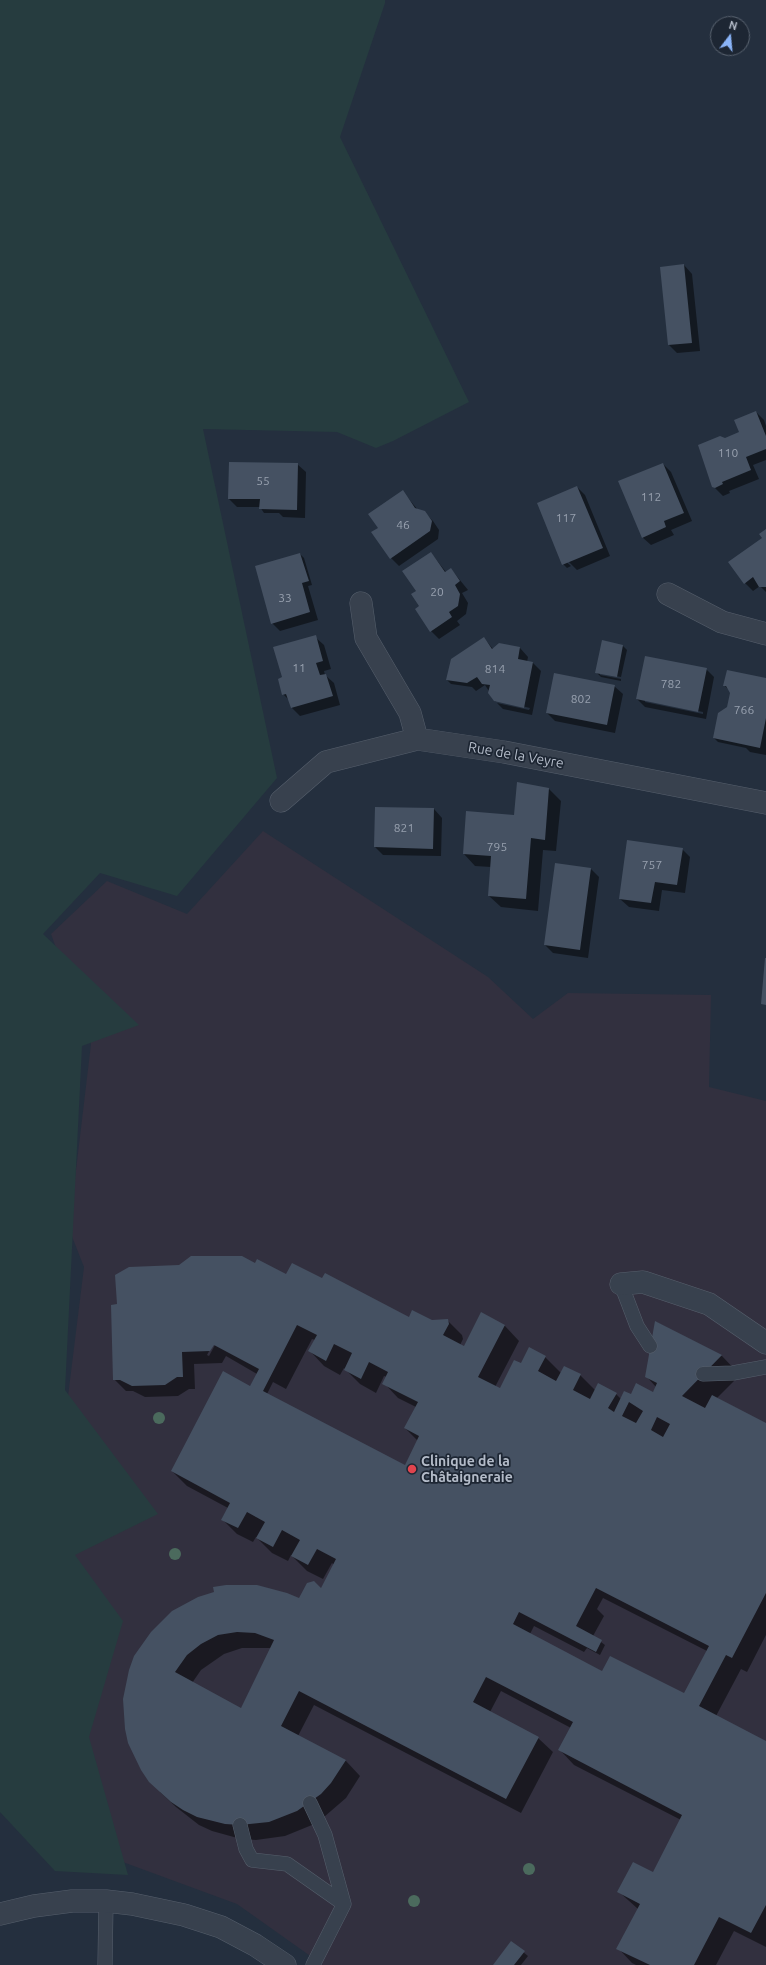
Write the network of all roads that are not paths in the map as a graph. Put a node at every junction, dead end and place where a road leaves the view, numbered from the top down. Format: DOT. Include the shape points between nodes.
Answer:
graph roads {
  1 [pos="668,594"];
  2 [pos="361,603"];
  3 [pos="766,634"];
  4 [pos="417,739"];
  5 [pos="281,801"];
  6 [pos="766,803"];
  7 [pos="621,1284"];
  8 [pos="766,1343"];
  9 [pos="650,1346"];
  10 [pos="766,1367"];
  11 [pos="703,1374"];
  12 [pos="310,1803"];
  13 [pos="240,1825"];
  14 [pos="106,1901"];
  15 [pos="344,1904"];
  16 [pos="0,1914"];
  17 [pos="105,1965"];
  18 [pos="285,1965"];
  19 [pos="313,1965"];
  1 -- 3 [label="street" via="722,622"];
  2 -- 4 [label="street" via="366,638 410,712"];
  4 -- 5 [label="street, Rue de la Veyre" via="326,762"];
  4 -- 6 [label="street, Rue de la Veyre" via="504,752"];
  7 -- 8 [label="street" via="643,1282 709,1304"];
  7 -- 9 [label="lane" via="637,1326"];
  10 -- 11 [label="lane" via="733,1373"];
  12 -- 15 [label="lane" via="325,1834"];
  13 -- 15 [label="lane" via="246,1849 252,1860 287,1864"];
  14 -- 16 [label="street" via="72,1901"];
  14 -- 17 [label="lane"];
  14 -- 18 [label="street" via="184,1914 221,1927"];
  15 -- 19 [label="lane"];
}
